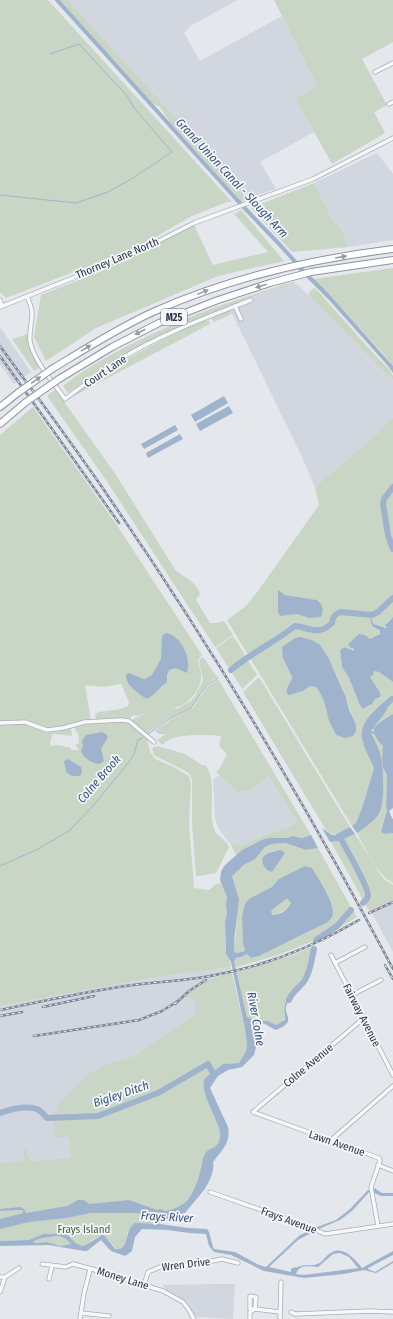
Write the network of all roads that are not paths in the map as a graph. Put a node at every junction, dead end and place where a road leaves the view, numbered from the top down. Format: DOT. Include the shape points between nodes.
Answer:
graph roads {
  1 [pos="393,64"];
  2 [pos="375,72"];
  3 [pos="393,102"];
  4 [pos="389,104"];
  5 [pos="393,138"];
  6 [pos="393,249"];
  7 [pos="393,260"];
  8 [pos="27,296"];
  9 [pos="0,300"];
  10 [pos="251,300"];
  11 [pos="235,306"];
  12 [pos="1,307"];
  13 [pos="241,319"];
  14 [pos="0,407"];
  15 [pos="0,424"];
  16 [pos="0,723"];
  17 [pos="154,742"];
  18 [pos="365,947"];
  19 [pos="331,955"];
  20 [pos="335,963"];
  21 [pos="381,980"];
  22 [pos="352,995"];
  23 [pos="364,1018"];
  24 [pos="393,1075"];
  25 [pos="393,1086"];
  26 [pos="253,1113"];
  27 [pos="330,1141"];
  28 [pos="378,1165"];
  29 [pos="393,1171"];
  30 [pos="210,1192"];
  31 [pos="393,1224"];
  32 [pos="378,1226"];
  33 [pos="238,1263"];
  34 [pos="42,1264"];
  35 [pos="52,1266"];
  36 [pos="19,1268"];
  37 [pos="92,1269"];
  38 [pos="0,1277"];
  39 [pos="5,1277"];
  40 [pos="49,1280"];
  41 [pos="281,1282"];
  42 [pos="144,1285"];
  43 [pos="0,1292"];
  44 [pos="280,1312"];
  45 [pos="291,1312"];
  46 [pos="393,1312"];
  47 [pos="81,1313"];
  48 [pos="109,1316"];
  49 [pos="80,1319"];
  50 [pos="194,1319"];
  51 [pos="250,1319"];
  52 [pos="280,1319"];
  1 -- 2 [label="street"];
  3 -- 4 [label="street"];
  5 -- 8 [label="street, Thorney Lane North" via="324,175 194,223 133,254"];
  14 -- 6 [label="highway, M25, one-way, bridge" via="52,369 153,312 214,288 291,266"];
  7 -- 15 [label="highway, M25, one-way, bridge" via="312,272 270,283 159,323 112,347 59,379"];
  8 -- 11 [label="street, Court Lane" via="32,311 32,348 65,399 118,361 189,325"];
  8 -- 12 [label="street, Thorney Lane North"];
  9 -- 12 [label="street"];
  10 -- 11 [label="street, Court Lane"];
  11 -- 13 [label="street"];
  16 -- 17 [label="street" via="25,722 47,730 85,722 121,720 129,721"];
  18 -- 20 [label="street"];
  19 -- 20 [label="street, Fairway Avenue"];
  20 -- 22 [label="street, Fairway Avenue"];
  21 -- 22 [label="street"];
  22 -- 23 [label="street, Fairway Avenue"];
  23 -- 24 [label="street, Fairway Avenue"];
  23 -- 26 [label="street, Colne Avenue"];
  25 -- 27 [label="street"];
  26 -- 27 [label="street, Lawn Avenue"];
  27 -- 28 [label="street, Lawn Avenue" via="378,1158"];
  28 -- 29 [label="street"];
  28 -- 32 [label="street" via="371,1187"];
  30 -- 32 [label="street, Frays Avenue" via="325,1234"];
  31 -- 32 [label="street, Frays Avenue"];
  33 -- 42 [label="street, Wren Drive" via="222,1259 192,1265 158,1267 148,1272"];
  34 -- 35 [label="street"];
  35 -- 37 [label="street" via="66,1267 73,1264"];
  35 -- 40 [label="street"];
  36 -- 39 [label="street"];
  37 -- 42 [label="street, Money Lane"];
  37 -- 47 [label="street, Money Lane" via="84,1292"];
  38 -- 39 [label="street"];
  39 -- 43 [label="street"];
  41 -- 44 [label="street"];
  42 -- 50 [label="street, Money Lane" via="179,1299"];
  44 -- 51 [label="street" via="255,1309 250,1312"];
  44 -- 52 [label="street"];
  45 -- 46 [label="street"];
  47 -- 48 [label="street"];
  47 -- 49 [label="street, Money Lane"];
}
